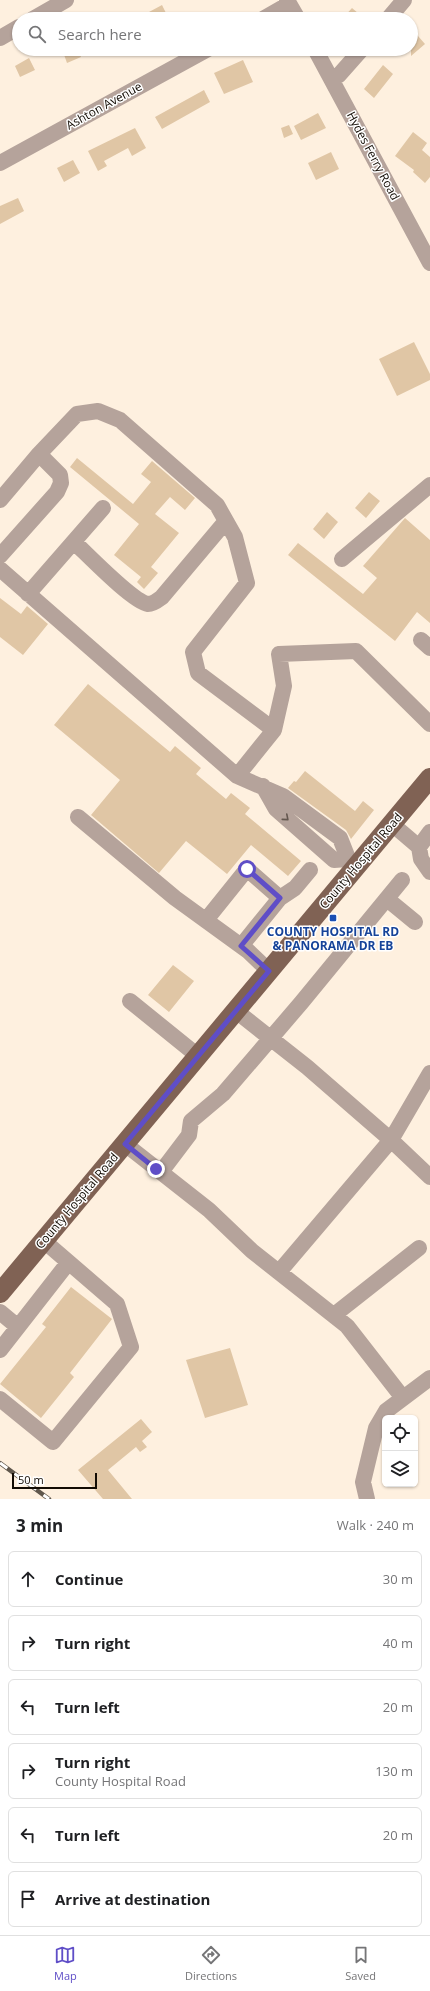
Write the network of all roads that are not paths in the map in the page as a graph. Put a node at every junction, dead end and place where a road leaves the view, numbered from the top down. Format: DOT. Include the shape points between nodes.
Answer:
graph roads {
  1 [pos="66,0"];
  2 [pos="404,0"];
  3 [pos="288,2"];
  4 [pos="45,12"];
  5 [pos="273,12"];
  6 [pos="294,12"];
  7 [pos="394,12"];
  8 [pos="12,31"];
  9 [pos="0,38"];
  10 [pos="195,56"];
  11 [pos="319,56"];
  12 [pos="356,56"];
  13 [pos="332,78"];
  14 [pos="0,163"];
  15 [pos="430,264"];
  16 [pos="39,454"];
  17 [pos="429,487"];
  18 [pos="0,500"];
  19 [pos="103,508"];
  20 [pos="226,521"];
  21 [pos="74,542"];
  22 [pos="0,556"];
  23 [pos="342,559"];
  24 [pos="0,568"];
  25 [pos="28,594"];
  26 [pos="430,724"];
  27 [pos="274,730"];
  28 [pos="237,776"];
  29 [pos="430,778"];
  30 [pos="78,817"];
  31 [pos="392,824"];
  32 [pos="430,832"];
  33 [pos="419,846"];
  34 [pos="350,865"];
  35 [pos="310,870"];
  36 [pos="430,872"];
  37 [pos="402,880"];
  38 [pos="280,898"];
  39 [pos="387,899"];
  40 [pos="206,920"];
  41 [pos="415,922"];
  42 [pos="241,946"];
  43 [pos="269,971"];
  44 [pos="130,1001"];
  45 [pos="236,1011"];
  46 [pos="270,1039"];
  47 [pos="198,1056"];
  48 [pos="430,1073"];
  49 [pos="391,1140"];
  50 [pos="125,1144"];
  51 [pos="161,1172"];
  52 [pos="430,1178"];
  53 [pos="44,1241"];
  54 [pos="419,1248"];
  55 [pos="68,1263"];
  56 [pos="279,1272"];
  57 [pos="0,1293"];
  58 [pos="0,1312"];
  59 [pos="334,1315"];
  60 [pos="18,1328"];
  61 [pos="0,1350"];
  62 [pos="430,1378"];
  63 [pos="403,1398"];
  64 [pos="0,1399"];
  65 [pos="367,1499"];
  1 -- 4 [label="street"];
  2 -- 7 [label="street"];
  3 -- 5 [label="street"];
  3 -- 6 [label="street"];
  8 -- 9 [label="street"];
  10 -- 14 [label="street, Ashton Avenue"];
  11 -- 13 [label="street, Hydes Ferry Road"];
  12 -- 13 [label="street" via="339,75"];
  13 -- 15 [label="street, Hydes Ferry Road"];
  16 -- 18 [label="street"];
  16 -- 20 [label="street" via="77,414 98,411 120,420 217,505"];
  16 -- 22 [label="street" via="60,475 59,488"];
  17 -- 23 [label="street"];
  19 -- 21 [label="street"];
  20 -- 21 [label="street" via="162,597 148,604 133,597"];
  20 -- 27 [label="street" via="236,537 247,583 193,652 196,666 198,673"];
  21 -- 25 [label="street"];
  24 -- 25 [label="street"];
  25 -- 28 [label="street"];
  26 -- 27 [label="street" via="356,651 279,654 284,686"];
  27 -- 28 [label="street"];
  28 -- 34 [label="street" via="283,796 340,838"];
  29 -- 31 [label="main road, County Hospital Road"];
  30 -- 40 [label="street" via="175,898"];
  31 -- 33 [label="street"];
  31 -- 34 [label="main road, County Hospital Road"];
  32 -- 33 [label="street"];
  33 -- 36 [label="street" via="421,859"];
  34 -- 43 [label="main road, County Hospital Road"];
  35 -- 38 [label="street" via="295,888"];
  37 -- 39 [label="street"];
  38 -- 40 [label="street" via="247,869"];
  38 -- 42 [label="street"];
  39 -- 41 [label="street"];
  39 -- 46 [label="street"];
  40 -- 42 [label="street"];
  42 -- 43 [label="street"];
  43 -- 45 [label="main road, County Hospital Road"];
  44 -- 47 [label="street"];
  45 -- 46 [label="street"];
  45 -- 47 [label="main road, County Hospital Road"];
  46 -- 49 [label="street"];
  46 -- 51 [label="street" via="223,1094 191,1121 189,1135"];
  47 -- 50 [label="main road, County Hospital Road"];
  48 -- 49 [label="street"];
  49 -- 52 [label="street"];
  49 -- 56 [label="street"];
  50 -- 51 [label="street"];
  50 -- 53 [label="main road, County Hospital Road"];
  51 -- 56 [label="street"];
  53 -- 55 [label="street"];
  53 -- 57 [label="main road, County Hospital Road"];
  54 -- 59 [label="street"];
  55 -- 60 [label="street"];
  55 -- 64 [label="street" via="117,1304 131,1347 54,1442"];
  56 -- 59 [label="street"];
  58 -- 60 [label="street"];
  59 -- 63 [label="street" via="347,1326"];
  60 -- 61 [label="street"];
  62 -- 63 [label="street"];
  63 -- 65 [label="street" via="386,1411 376,1428 363,1482"];
}
